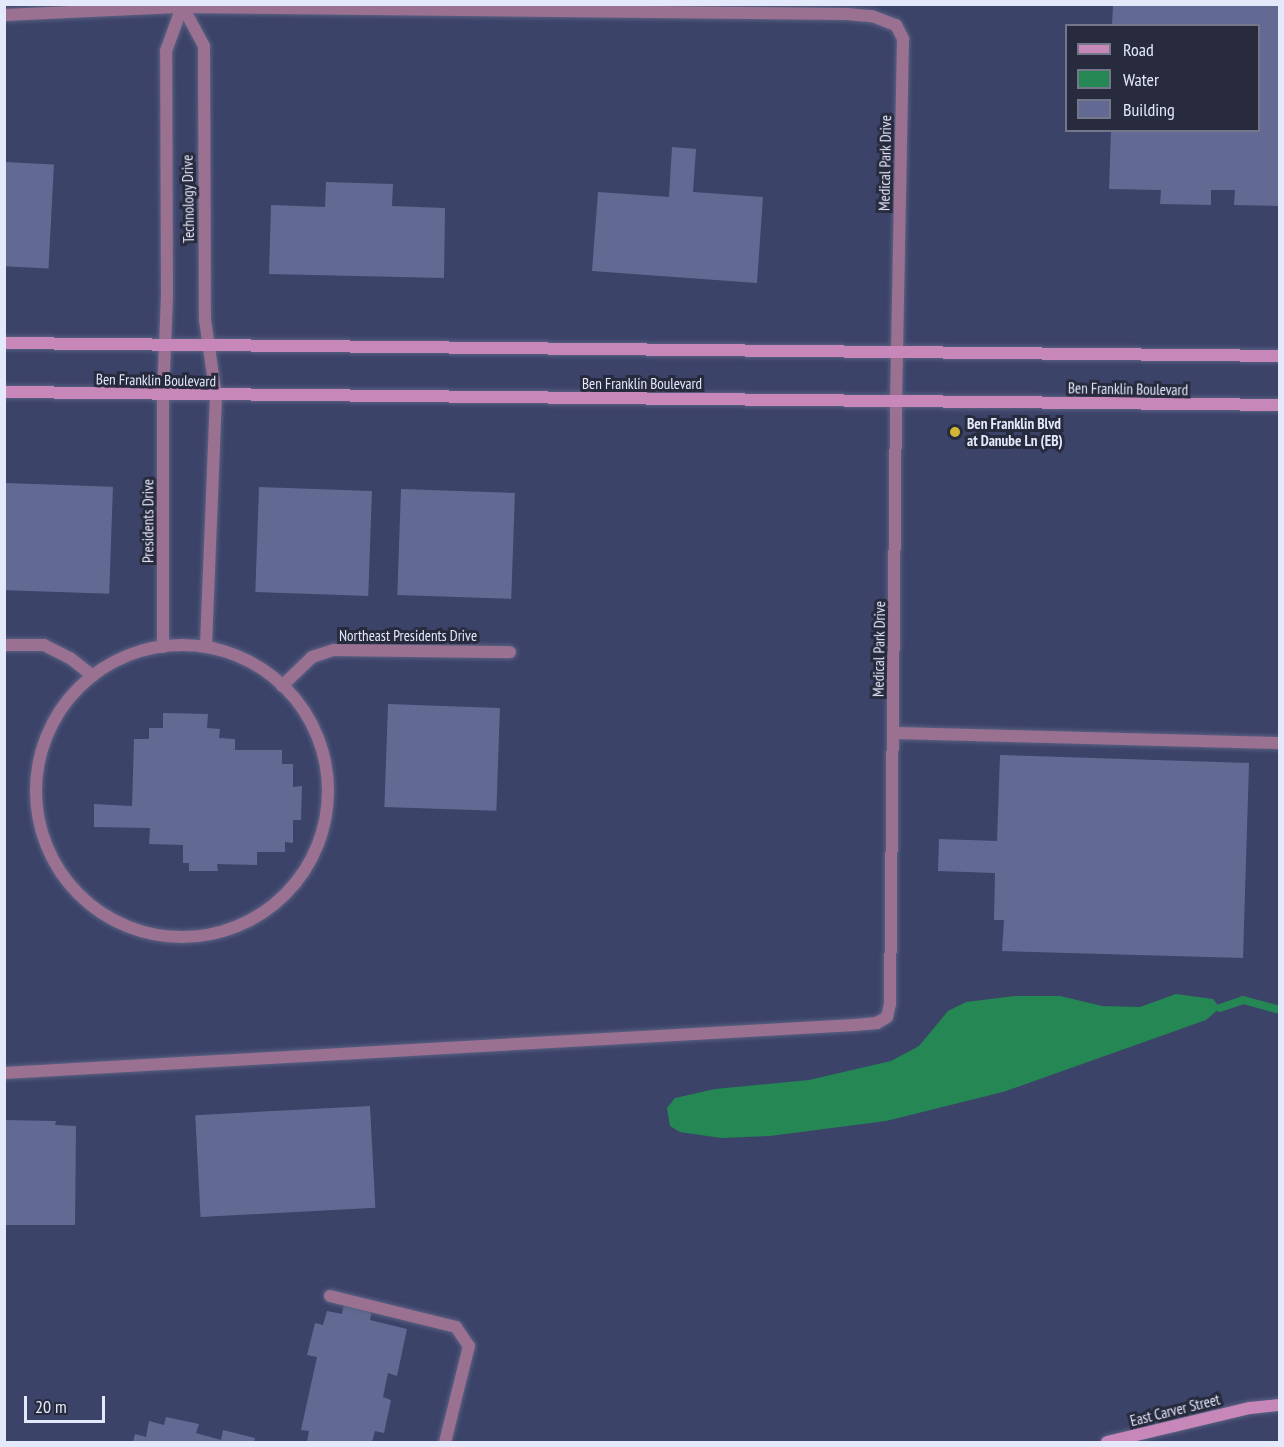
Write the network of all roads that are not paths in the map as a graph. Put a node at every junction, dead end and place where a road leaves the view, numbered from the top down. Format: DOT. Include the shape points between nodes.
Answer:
graph roads {
  1 [pos="183,6"];
  2 [pos="389,7"];
  3 [pos="674,9"];
  4 [pos="736,9"];
  5 [pos="4,15"];
  6 [pos="4,343"];
  7 [pos="165,345"];
  8 [pos="210,346"];
  9 [pos="897,351"];
  10 [pos="1280,356"];
  11 [pos="4,392"];
  12 [pos="163,394"];
  13 [pos="216,396"];
  14 [pos="896,401"];
  15 [pos="1280,405"];
  16 [pos="4,645"];
  17 [pos="163,646"];
  18 [pos="206,647"];
  19 [pos="510,652"];
  20 [pos="93,676"];
  21 [pos="282,686"];
  22 [pos="893,733"];
  23 [pos="1280,743"];
  24 [pos="4,1073"];
  25 [pos="330,1296"];
  26 [pos="1280,1396"];
  27 [pos="1280,1405"];
  28 [pos="1250,1408"];
  29 [pos="445,1443"];
  30 [pos="1107,1443"];
  1 -- 2 [label="street, Medical Park Drive"];
  1 -- 5 [label="street, Medical Park Drive"];
  1 -- 7 [label="street, Technology Drive" via="166,51"];
  1 -- 8 [label="street, Technology Drive" via="204,46 205,320"];
  2 -- 3 [label="street, Medical Park Drive"];
  3 -- 4 [label="street, Medical Park Drive"];
  4 -- 9 [label="street, Medical Park Drive" via="872,16 896,25 903,39"];
  6 -- 7 [label="street"];
  7 -- 8 [label="street"];
  7 -- 12 [label="street, Technology Drive"];
  8 -- 9 [label="street"];
  8 -- 13 [label="street, Technology Drive"];
  9 -- 10 [label="street"];
  9 -- 14 [label="street, Medical Park Drive"];
  11 -- 12 [label="street, Ben Franklin Boulevard"];
  12 -- 13 [label="street, Ben Franklin Boulevard"];
  12 -- 17 [label="street, Presidents Drive"];
  13 -- 14 [label="street, Ben Franklin Boulevard"];
  13 -- 18 [label="street"];
  14 -- 15 [label="street, Ben Franklin Boulevard"];
  14 -- 22 [label="street, Medical Park Drive"];
  16 -- 20 [label="street" via="44,645"];
  17 -- 18 [label="street"];
  17 -- 20 [label="street" via="114,662"];
  18 -- 21 [label="street" via="260,668"];
  19 -- 21 [label="street, Northeast Presidents Drive" via="334,650 312,657"];
  20 -- 21 [label="street" via="68,699 50,728 39,759 35,793 40,827 51,858 70,886 96,909 136,929 191,937 225,931 255,917 283,897 304,871 320,841 327,808 325,763 304,711"];
  22 -- 23 [label="street"];
  22 -- 24 [label="street, Medical Park Drive" via="890,1004 887,1017 877,1023"];
  25 -- 29 [label="street" via="456,1327 469,1346"];
  26 -- 28 [label="street, East Carver Street"];
  27 -- 28 [label="street, East Carver Street"];
  28 -- 30 [label="street, East Carver Street"];
}
